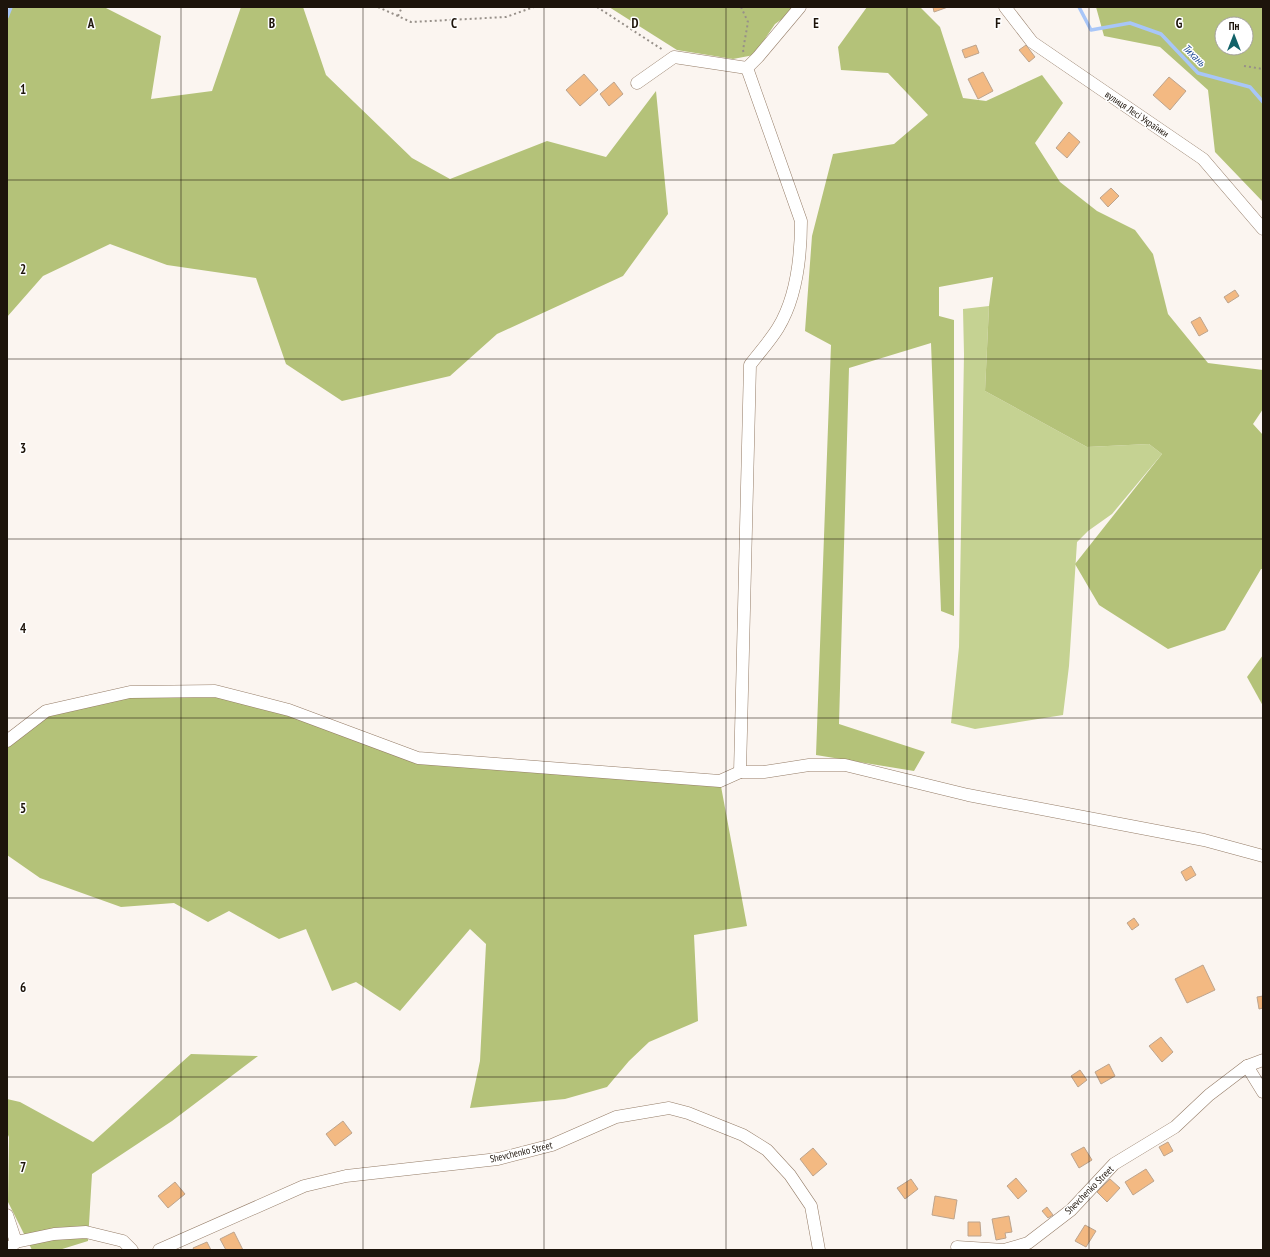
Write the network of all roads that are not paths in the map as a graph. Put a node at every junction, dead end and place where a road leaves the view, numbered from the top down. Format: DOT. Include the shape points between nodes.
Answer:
graph roads {
  1 [pos="800,7"];
  2 [pos="1005,7"];
  3 [pos="747,68"];
  4 [pos="637,83"];
  5 [pos="1263,229"];
  6 [pos="7,741"];
  7 [pos="740,772"];
  8 [pos="1263,856"];
  9 [pos="1263,1060"];
  10 [pos="1247,1066"];
  11 [pos="1263,1092"];
  12 [pos="7,1215"];
  13 [pos="12,1246"];
  14 [pos="957,1247"];
  15 [pos="132,1250"];
  16 [pos="159,1250"];
  17 [pos="820,1250"];
  1 -- 3 [label="street"];
  2 -- 5 [label="street, вулиця Лесі Українки" via="1032,42 1203,159"];
  3 -- 4 [label="street" via="674,57"];
  3 -- 7 [label="street" via="801,221 801,247 793,296 778,328 750,365"];
  6 -- 7 [label="street" via="46,711 130,692 215,691 289,710 418,758 720,780"];
  7 -- 8 [label="street" via="764,772 809,765 845,765 968,795 1204,840"];
  9 -- 10 [label="street, Shevchenko Street"];
  10 -- 11 [label="street"];
  10 -- 14 [label="street, Shevchenko Street" via="1175,1127 1114,1164 1071,1210 1028,1243 1004,1250"];
  12 -- 13 [label="street"];
  13 -- 15 [label="street" via="54,1234 86,1232 123,1242"];
  16 -- 17 [label="street, Shevchenko Street" via="304,1186 346,1176 498,1159 552,1145 616,1118 668,1108 688,1113 743,1136 767,1150 790,1175 811,1206"];
}
